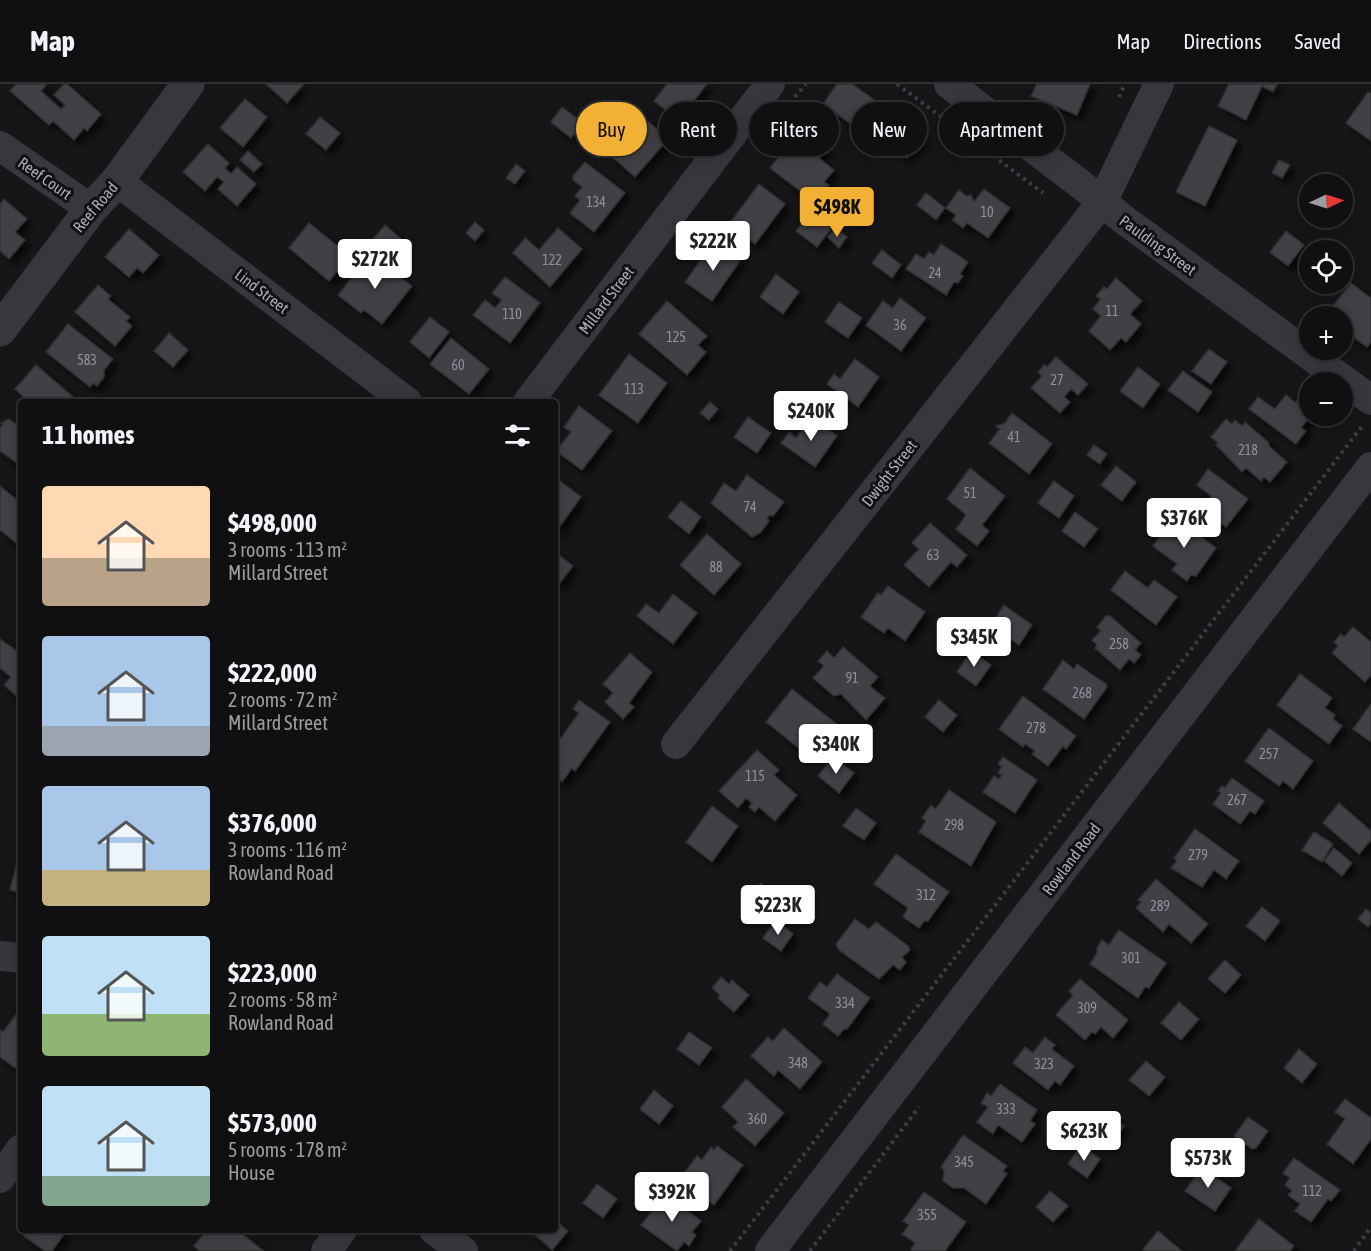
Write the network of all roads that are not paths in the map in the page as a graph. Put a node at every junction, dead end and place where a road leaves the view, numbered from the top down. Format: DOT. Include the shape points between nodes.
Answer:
graph roads {
  1 [pos="188,84"];
  2 [pos="770,84"];
  3 [pos="949,84"];
  4 [pos="1160,84"];
  5 [pos="0,146"];
  6 [pos="117,181"];
  7 [pos="1102,202"];
  8 [pos="91,209"];
  9 [pos="0,330"];
  10 [pos="403,399"];
  11 [pos="530,399"];
  12 [pos="1369,410"];
  13 [pos="1371,467"];
  14 [pos="676,744"];
  15 [pos="0,957"];
  16 [pos="18,958"];
  17 [pos="18,1153"];
  18 [pos="0,1178"];
  19 [pos="340,1233"];
  20 [pos="438,1233"];
  21 [pos="326,1251"];
  22 [pos="463,1251"];
  23 [pos="770,1251"];
  1 -- 6 [label="street, Reef Road"];
  2 -- 11 [label="street, Millard Street"];
  3 -- 7 [label="street, Paulding Street"];
  4 -- 7 [label="street, Dwight Street"];
  5 -- 8 [label="street, Reef Court"];
  6 -- 8 [label="street, Reef Road"];
  6 -- 10 [label="street, Lind Street"];
  7 -- 12 [label="street, Paulding Street"];
  7 -- 14 [label="street, Dwight Street"];
  8 -- 9 [label="street, Reef Road"];
  13 -- 23 [label="street, Rowland Road"];
  15 -- 16 [label="street"];
  17 -- 18 [label="street"];
  19 -- 21 [label="street"];
  20 -- 22 [label="street"];
}
